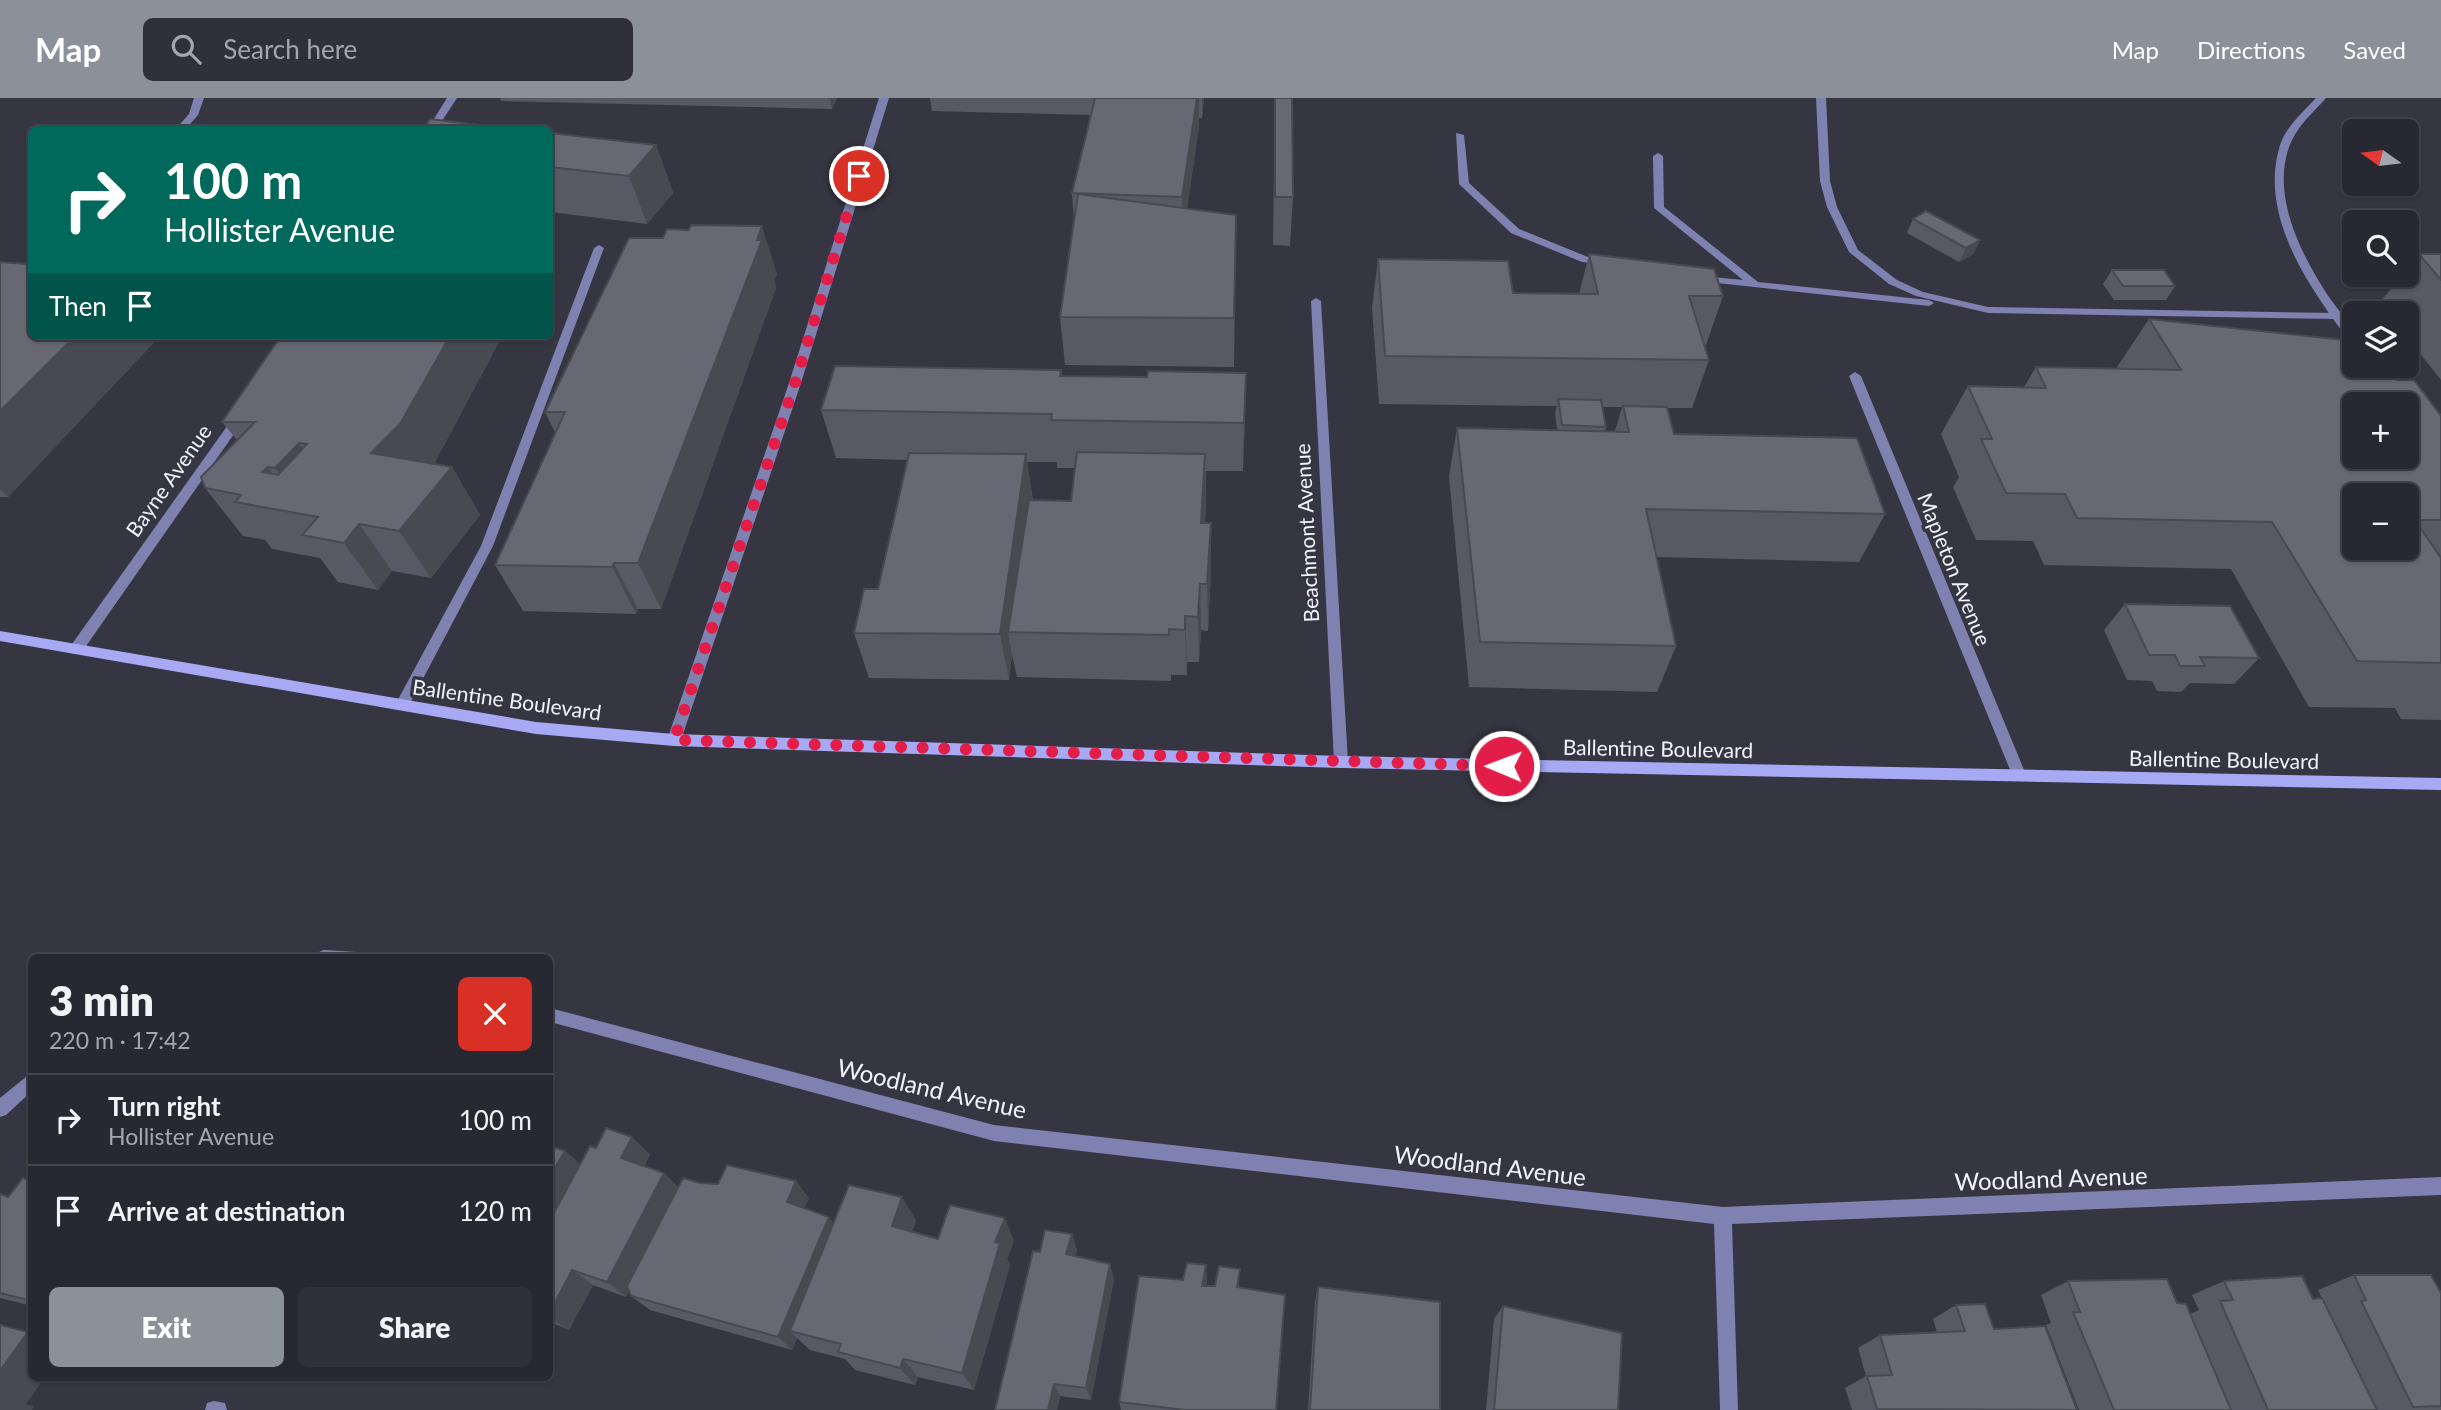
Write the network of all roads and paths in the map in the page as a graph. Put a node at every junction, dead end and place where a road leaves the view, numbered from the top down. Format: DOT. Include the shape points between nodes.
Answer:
graph roads {
  1 [pos="199,98"];
  2 [pos="452,98"];
  3 [pos="884,98"];
  4 [pos="1821,98"];
  5 [pos="2321,98"];
  6 [pos="183,126"];
  7 [pos="434,126"];
  8 [pos="1459,135"];
  9 [pos="1658,156"];
  10 [pos="599,248"];
  11 [pos="1613,264"];
  12 [pos="1695,278"];
  13 [pos="1755,285"];
  14 [pos="1316,301"];
  15 [pos="1970,307"];
  16 [pos="2336,316"];
  17 [pos="2342,324"];
  18 [pos="1855,376"];
  19 [pos="249,402"];
  20 [pos="0,636"];
  21 [pos="77,649"];
  22 [pos="402,705"];
  23 [pos="674,740"];
  24 [pos="1341,762"];
  25 [pos="2020,777"];
  26 [pos="2441,784"];
  27 [pos="553,1016"];
  28 [pos="28,1084"];
  29 [pos="0,1109"];
  30 [pos="2441,1186"];
  31 [pos="1723,1216"];
  32 [pos="1729,1410"];
  1 -- 6 [label="street"];
  2 -- 7 [label="street"];
  3 -- 23 [label="street" via="795,383"];
  4 -- 15 [label="street" via="1825,181 1854,252 1894,282"];
  5 -- 16 [label="street" via="2297,123 2286,144 2278,179 2285,220"];
  8 -- 11 [label="street" via="1464,184 1515,231 1586,260"];
  9 -- 13 [label="street" via="1659,208"];
  10 -- 22 [label="street" via="487,545"];
  12 -- 13 [label="street"];
  13 -- 15 [label="street"];
  14 -- 24 [label="street, Beachmont Avenue"];
  15 -- 16 [label="street"];
  16 -- 17 [label="street"];
  18 -- 25 [label="street, Mapleton Avenue"];
  19 -- 21 [label="street, Bayne Avenue"];
  20 -- 21 [label="main road, Ballentine Boulevard"];
  21 -- 22 [label="main road, Ballentine Boulevard"];
  22 -- 23 [label="main road, Ballentine Boulevard" via="536,728"];
  23 -- 24 [label="main road, Ballentine Boulevard"];
  24 -- 25 [label="main road, Ballentine Boulevard"];
  25 -- 26 [label="main road, Ballentine Boulevard"];
  27 -- 31 [label="street, Woodland Avenue" via="994,1133"];
  28 -- 29 [label="street"];
  30 -- 31 [label="street, Woodland Avenue"];
  31 -- 32 [label="street"];
}
